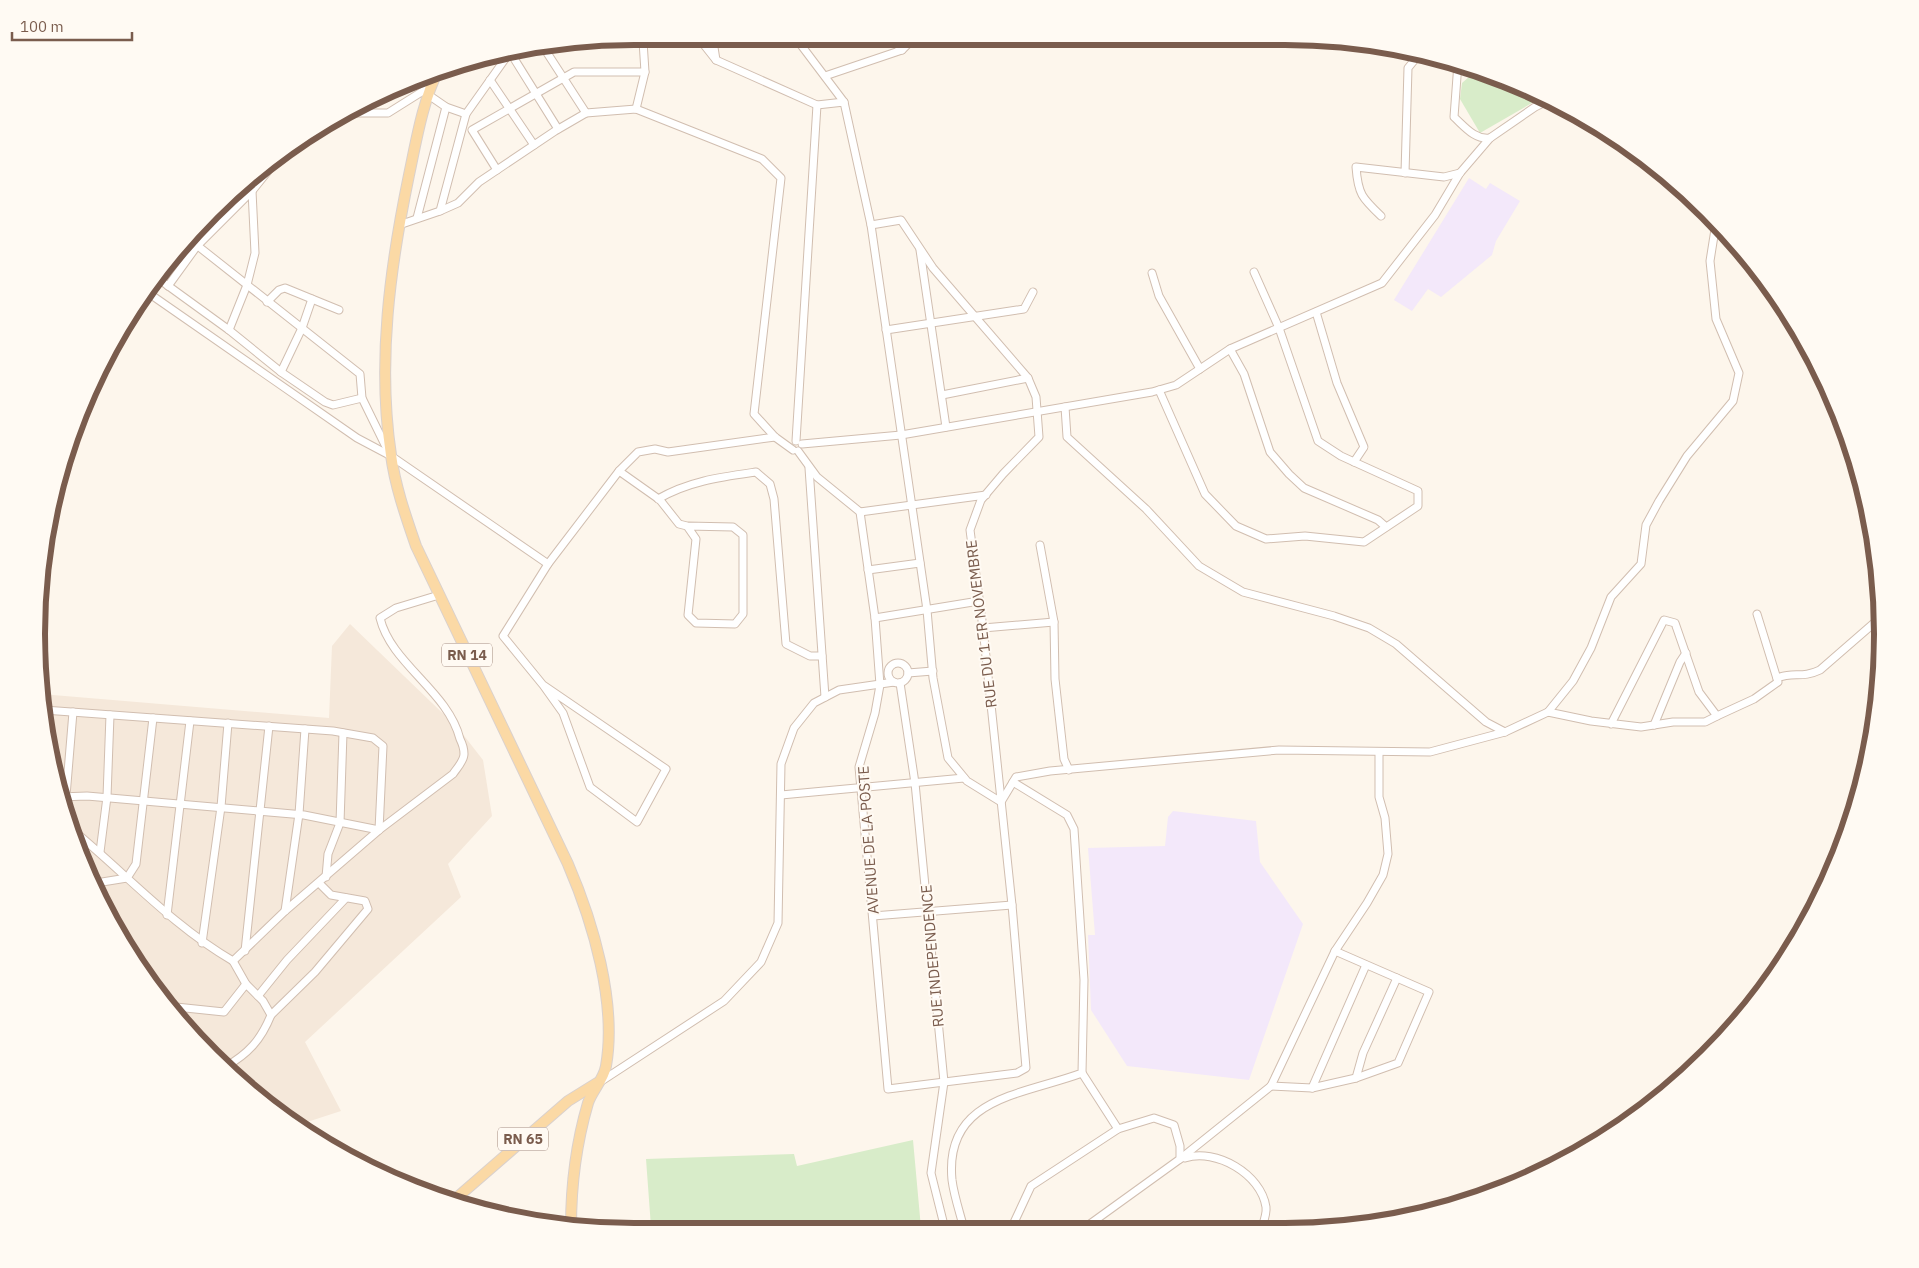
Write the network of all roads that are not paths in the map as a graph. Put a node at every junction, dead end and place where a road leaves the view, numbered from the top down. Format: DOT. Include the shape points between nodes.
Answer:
graph roads {
  1 [pos="643,45"];
  2 [pos="704,45"];
  3 [pos="714,45"];
  4 [pos="801,45"];
  5 [pos="897,45"];
  6 [pos="907,45"];
  7 [pos="902,50"];
  8 [pos="546,52"];
  9 [pos="513,57"];
  10 [pos="505,59"];
  11 [pos="716,60"];
  12 [pos="1415,60"];
  13 [pos="1457,71"];
  14 [pos="645,72"];
  15 [pos="825,76"];
  16 [pos="563,77"];
  17 [pos="434,80"];
  18 [pos="490,80"];
  19 [pos="432,85"];
  20 [pos="535,93"];
  21 [pos="430,96"];
  22 [pos="844,102"];
  23 [pos="817,104"];
  24 [pos="1541,104"];
  25 [pos="446,107"];
  26 [pos="509,108"];
  27 [pos="636,109"];
  28 [pos="360,113"];
  29 [pos="586,113"];
  30 [pos="466,114"];
  31 [pos="558,129"];
  32 [pos="1490,138"];
  33 [pos="534,145"];
  34 [pos="497,170"];
  35 [pos="1405,173"];
  36 [pos="1460,173"];
  37 [pos="262,178"];
  38 [pos="247,191"];
  39 [pos="250,192"];
  40 [pos="440,211"];
  41 [pos="1381,216"];
  42 [pos="218,218"];
  43 [pos="416,218"];
  44 [pos="221,220"];
  45 [pos="399,225"];
  46 [pos="870,225"];
  47 [pos="1715,232"];
  48 [pos="194,243"];
  49 [pos="197,246"];
  50 [pos="919,248"];
  51 [pos="1254,272"];
  52 [pos="1152,273"];
  53 [pos="162,282"];
  54 [pos="247,285"];
  55 [pos="168,286"];
  56 [pos="1033,292"];
  57 [pos="152,296"];
  58 [pos="312,299"];
  59 [pos="268,302"];
  60 [pos="339,310"];
  61 [pos="1316,312"];
  62 [pos="976,317"];
  63 [pos="931,323"];
  64 [pos="302,328"];
  65 [pos="1279,328"];
  66 [pos="229,330"];
  67 [pos="886,330"];
  68 [pos="1230,349"];
  69 [pos="1200,369"];
  70 [pos="281,372"];
  71 [pos="1028,378"];
  72 [pos="1159,390"];
  73 [pos="942,395"];
  74 [pos="362,398"];
  75 [pos="1065,407"];
  76 [pos="1037,412"];
  77 [pos="946,427"];
  78 [pos="901,435"];
  79 [pos="775,437"];
  80 [pos="799,442"];
  81 [pos="795,450"];
  82 [pos="391,456"];
  83 [pos="1354,462"];
  84 [pos="809,467"];
  85 [pos="619,471"];
  86 [pos="986,494"];
  87 [pos="658,499"];
  88 [pos="910,505"];
  89 [pos="860,512"];
  90 [pos="687,526"];
  91 [pos="1386,527"];
  92 [pos="1040,545"];
  93 [pos="920,563"];
  94 [pos="548,564"];
  95 [pos="868,570"];
  96 [pos="439,595"];
  97 [pos="979,601"];
  98 [pos="926,610"];
  99 [pos="1757,614"];
  100 [pos="875,618"];
  101 [pos="1054,622"];
  102 [pos="1874,623"];
  103 [pos="983,628"];
  104 [pos="1686,652"];
  105 [pos="822,656"];
  106 [pos="933,671"];
  107 [pos="908,673"];
  108 [pos="1777,678"];
  109 [pos="897,683"];
  110 [pos="543,685"];
  111 [pos="880,685"];
  112 [pos="825,697"];
  113 [pos="50,710"];
  114 [pos="73,712"];
  115 [pos="1548,712"];
  116 [pos="110,715"];
  117 [pos="1717,716"];
  118 [pos="153,718"];
  119 [pos="190,721"];
  120 [pos="228,724"];
  121 [pos="1611,724"];
  122 [pos="1654,725"];
  123 [pos="269,726"];
  124 [pos="305,729"];
  125 [pos="1505,732"];
  126 [pos="343,733"];
  127 [pos="1379,752"];
  128 [pos="1069,770"];
  129 [pos="964,778"];
  130 [pos="1013,782"];
  131 [pos="915,783"];
  132 [pos="64,784"];
  133 [pos="861,787"];
  134 [pos="781,795"];
  135 [pos="68,796"];
  136 [pos="107,797"];
  137 [pos="143,800"];
  138 [pos="1001,802"];
  139 [pos="179,804"];
  140 [pos="221,807"];
  141 [pos="261,811"];
  142 [pos="299,814"];
  143 [pos="340,823"];
  144 [pos="379,830"];
  145 [pos="81,836"];
  146 [pos="100,852"];
  147 [pos="326,877"];
  148 [pos="127,878"];
  149 [pos="100,882"];
  150 [pos="319,883"];
  151 [pos="346,898"];
  152 [pos="1012,905"];
  153 [pos="285,911"];
  154 [pos="928,911"];
  155 [pos="167,915"];
  156 [pos="873,916"];
  157 [pos="202,943"];
  158 [pos="245,951"];
  159 [pos="1335,951"];
  160 [pos="233,962"];
  161 [pos="1366,965"];
  162 [pos="1397,978"];
  163 [pos="246,984"];
  164 [pos="258,996"];
  165 [pos="178,1006"];
  166 [pos="271,1015"];
  167 [pos="231,1063"];
  168 [pos="1026,1068"];
  169 [pos="1082,1073"];
  170 [pos="1356,1078"];
  171 [pos="944,1082"];
  172 [pos="597,1083"];
  173 [pos="1271,1086"];
  174 [pos="1312,1088"];
  175 [pos="1118,1129"];
  176 [pos="1180,1159"];
  177 [pos="458,1196"];
  178 [pos="571,1220"];
  179 [pos="944,1223"];
  180 [pos="962,1223"];
  181 [pos="1014,1223"];
  182 [pos="1091,1223"];
  183 [pos="1263,1223"];
  1 -- 14 [label="street"];
  2 -- 11 [label="street"];
  3 -- 11 [label="street"];
  4 -- 15 [label="street"];
  5 -- 7 [label="street"];
  6 -- 7 [label="street"];
  7 -- 15 [label="street"];
  8 -- 16 [label="street"];
  9 -- 20 [label="street"];
  10 -- 18 [label="street"];
  11 -- 23 [label="street"];
  12 -- 35 [label="street" via="1408,68"];
  13 -- 32 [label="street" via="1454,117 1469,132 1482,139"];
  14 -- 16 [label="street" via="574,72"];
  14 -- 27 [label="street"];
  15 -- 22 [label="street"];
  16 -- 20 [label="street"];
  16 -- 29 [label="street"];
  17 -- 19 [label="main road, RN 14"];
  18 -- 26 [label="street"];
  18 -- 30 [label="street"];
  19 -- 21 [label="main road, RN 14"];
  19 -- 28 [label="street" via="388,113"];
  20 -- 26 [label="street"];
  20 -- 31 [label="street"];
  21 -- 25 [label="street"];
  21 -- 45 [label="main road, RN 14" via="416,141"];
  22 -- 23 [label="street"];
  22 -- 46 [label="street"];
  23 -- 80 [label="street"];
  24 -- 32 [label="street"];
  25 -- 30 [label="street"];
  25 -- 43 [label="street"];
  26 -- 33 [label="street"];
  26 -- 34 [label="street" via="472,130"];
  27 -- 29 [label="street"];
  27 -- 79 [label="street" via="762,158 781,178 754,414"];
  29 -- 31 [label="street"];
  30 -- 40 [label="street"];
  31 -- 33 [label="street"];
  32 -- 36 [label="street"];
  33 -- 34 [label="street"];
  34 -- 40 [label="street" via="479,182 458,204"];
  35 -- 36 [label="street" via="1444,177"];
  35 -- 41 [label="street" via="1356,167 1362,199"];
  36 -- 61 [label="street" via="1435,215 1382,283"];
  37 -- 39 [label="street"];
  38 -- 39 [label="street"];
  39 -- 44 [label="street"];
  39 -- 54 [label="street" via="255,253"];
  40 -- 43 [label="street"];
  42 -- 44 [label="street"];
  43 -- 45 [label="street"];
  44 -- 49 [label="street"];
  45 -- 82 [label="main road, RN 14" via="386,334 386,411"];
  46 -- 50 [label="street, RUE DU 1 ER NOVEMBRE" via="900,220"];
  46 -- 67 [label="street"];
  47 -- 115 [label="street" via="1710,261 1716,319 1739,372 1733,402 1687,456 1659,501 1646,525 1641,564 1611,597 1574,681"];
  48 -- 49 [label="street"];
  49 -- 54 [label="street"];
  49 -- 55 [label="street"];
  50 -- 62 [label="street, RUE DU 1 ER NOVEMBRE"];
  50 -- 63 [label="street"];
  51 -- 65 [label="street"];
  52 -- 69 [label="street" via="1159,296"];
  53 -- 55 [label="street"];
  54 -- 59 [label="street"];
  54 -- 66 [label="street"];
  55 -- 66 [label="street"];
  56 -- 62 [label="street" via="1024,310"];
  57 -- 82 [label="street" via="357,438"];
  58 -- 59 [label="street" via="285,288"];
  58 -- 60 [label="street"];
  58 -- 64 [label="street"];
  59 -- 64 [label="street"];
  61 -- 65 [label="street"];
  61 -- 83 [label="street" via="1337,383 1364,447"];
  62 -- 63 [label="street"];
  62 -- 71 [label="street, RUE DU 1 ER NOVEMBRE"];
  63 -- 67 [label="street"];
  63 -- 73 [label="street"];
  64 -- 70 [label="street"];
  64 -- 74 [label="street" via="360,374"];
  65 -- 68 [label="street"];
  65 -- 83 [label="street" via="1318,442"];
  66 -- 70 [label="street"];
  67 -- 78 [label="street"];
  68 -- 69 [label="street"];
  68 -- 91 [label="street" via="1244,374 1270,452 1289,474 1304,488 1378,520"];
  69 -- 72 [label="street" via="1176,385"];
  70 -- 74 [label="street" via="333,405"];
  71 -- 73 [label="street"];
  71 -- 76 [label="street, RUE DU 1 ER NOVEMBRE" via="1036,396"];
  72 -- 75 [label="street"];
  72 -- 91 [label="street" via="1205,494 1236,526 1266,539 1305,536 1364,542"];
  73 -- 77 [label="street"];
  74 -- 82 [label="street"];
  75 -- 76 [label="street"];
  75 -- 125 [label="street" via="1067,437 1146,509 1200,566 1243,592 1369,628 1396,644 1486,722"];
  76 -- 77 [label="street"];
  76 -- 86 [label="street, RUE DU 1 ER NOVEMBRE" via="1039,437"];
  77 -- 78 [label="street"];
  78 -- 80 [label="street"];
  78 -- 88 [label="street"];
  79 -- 81 [label="street"];
  79 -- 85 [label="street" via="668,452 655,449 638,452"];
  80 -- 81 [label="street" via="802,449"];
  81 -- 84 [label="street"];
  82 -- 94 [label="street"];
  82 -- 96 [label="main road, RN 14" via="410,530"];
  83 -- 91 [label="street" via="1418,491 1418,506"];
  84 -- 89 [label="street"];
  84 -- 105 [label="street"];
  85 -- 87 [label="street"];
  85 -- 94 [label="street"];
  86 -- 88 [label="street"];
  86 -- 97 [label="street, RUE DU 1 ER NOVEMBRE" via="970,530"];
  87 -- 90 [label="street" via="679,524"];
  87 -- 105 [label="street" via="673,490 706,479 756,472 770,484 786,644 810,656"];
  88 -- 89 [label="street"];
  88 -- 93 [label="street"];
  89 -- 95 [label="street, AVENUE DE LA POSTE"];
  90 -- 90 [label="street" via="696,539 688,615 696,623 735,624 742,614 743,535 733,527"];
  92 -- 101 [label="street"];
  93 -- 95 [label="street"];
  93 -- 98 [label="street"];
  94 -- 110 [label="street" via="503,636"];
  95 -- 100 [label="street, AVENUE DE LA POSTE"];
  96 -- 144 [label="street" via="396,608 380,618 391,643 435,694 458,728 464,754 462,762 453,774"];
  96 -- 172 [label="main road, RN 14" via="580,891 601,970 610,1024 606,1068"];
  97 -- 98 [label="street"];
  97 -- 103 [label="street, RUE DU 1 ER NOVEMBRE"];
  98 -- 100 [label="street"];
  98 -- 106 [label="street"];
  99 -- 108 [label="street"];
  100 -- 111 [label="street, AVENUE DE LA POSTE"];
  101 -- 103 [label="street"];
  101 -- 128 [label="street" via="1055,679 1064,759"];
  102 -- 108 [label="street" via="1820,670 1808,676 1787,674"];
  103 -- 138 [label="street, RUE DU 1 ER NOVEMBRE"];
  104 -- 117 [label="street" via="1699,692"];
  104 -- 121 [label="street" via="1675,623 1664,620"];
  104 -- 122 [label="street"];
  105 -- 112 [label="street"];
  106 -- 107 [label="street"];
  106 -- 129 [label="street" via="948,758"];
  107 -- 109 [label="street" via="907,678"];
  107 -- 109 [label="street" via="901,664 892,666 889,674"];
  108 -- 117 [label="street" via="1778,682 1754,699"];
  109 -- 111 [label="street"];
  109 -- 131 [label="street, RUE INDEPENDENCE"];
  110 -- 110 [label="street" via="666,768 637,822 590,787 562,713"];
  111 -- 112 [label="street" via="839,690"];
  111 -- 133 [label="street, AVENUE DE LA POSTE" via="859,767"];
  112 -- 134 [label="street" via="814,703 794,728 781,764"];
  113 -- 114 [label="street"];
  114 -- 116 [label="street"];
  114 -- 132 [label="street"];
  115 -- 121 [label="street"];
  115 -- 125 [label="street"];
  116 -- 118 [label="street"];
  116 -- 136 [label="street"];
  117 -- 122 [label="street" via="1705,722"];
  118 -- 119 [label="street"];
  118 -- 137 [label="street"];
  119 -- 120 [label="street"];
  119 -- 139 [label="street"];
  120 -- 123 [label="street"];
  120 -- 140 [label="street"];
  121 -- 122 [label="street"];
  123 -- 124 [label="street"];
  123 -- 141 [label="street"];
  124 -- 126 [label="street"];
  124 -- 142 [label="street"];
  125 -- 127 [label="street" via="1430,752"];
  126 -- 143 [label="street"];
  126 -- 144 [label="street" via="372,738 383,746"];
  127 -- 128 [label="street" via="1279,750"];
  127 -- 159 [label="street" via="1379,797 1385,818 1388,854 1385,868 1367,903"];
  128 -- 130 [label="street" via="1016,777"];
  129 -- 131 [label="street"];
  129 -- 138 [label="street"];
  130 -- 138 [label="street"];
  130 -- 169 [label="street" via="1067,815 1074,829 1084,980"];
  131 -- 133 [label="street"];
  131 -- 154 [label="street, RUE INDEPENDENCE"];
  133 -- 134 [label="street"];
  133 -- 156 [label="street, AVENUE DE LA POSTE"];
  134 -- 172 [label="street" via="778,923 761,962 724,1001"];
  135 -- 136 [label="street"];
  136 -- 137 [label="street"];
  136 -- 146 [label="street"];
  137 -- 139 [label="street"];
  137 -- 148 [label="street" via="136,864"];
  138 -- 152 [label="street, RUE DU 1 ER NOVEMBRE"];
  139 -- 140 [label="street"];
  139 -- 155 [label="street"];
  140 -- 141 [label="street"];
  140 -- 157 [label="street"];
  141 -- 142 [label="street"];
  141 -- 158 [label="street"];
  142 -- 143 [label="street"];
  142 -- 153 [label="street"];
  143 -- 144 [label="street"];
  143 -- 147 [label="street" via="328,854"];
  144 -- 147 [label="street"];
  145 -- 146 [label="street"];
  146 -- 148 [label="street"];
  147 -- 150 [label="street"];
  148 -- 149 [label="street"];
  148 -- 155 [label="street"];
  150 -- 151 [label="street" via="331,895"];
  150 -- 153 [label="street"];
  151 -- 164 [label="street"];
  151 -- 166 [label="street" via="365,901 368,909 315,972"];
  152 -- 154 [label="street"];
  152 -- 168 [label="street, RUE DU 1 ER NOVEMBRE"];
  153 -- 158 [label="street"];
  154 -- 156 [label="street"];
  154 -- 171 [label="street, RUE INDEPENDENCE"];
  155 -- 157 [label="street"];
  156 -- 171 [label="street, AVENUE DE LA POSTE" via="888,1089"];
  157 -- 160 [label="street"];
  158 -- 160 [label="street"];
  159 -- 161 [label="street"];
  159 -- 173 [label="street"];
  160 -- 163 [label="street"];
  161 -- 162 [label="street"];
  161 -- 174 [label="street"];
  162 -- 170 [label="street" via="1363,1053"];
  162 -- 170 [label="street" via="1429,992 1398,1063"];
  163 -- 164 [label="street"];
  163 -- 165 [label="street" via="224,1012"];
  164 -- 166 [label="street"];
  166 -- 167 [label="street" via="264,1033 249,1052"];
  168 -- 171 [label="street, AVENUE DE LA POSTE" via="1017,1073"];
  169 -- 175 [label="street"];
  169 -- 180 [label="street" via="997,1099 968,1120 953,1146 952,1181"];
  170 -- 174 [label="street"];
  171 -- 179 [label="street, RUE INDEPENDENCE" via="931,1173"];
  172 -- 177 [label="main road, RN 65" via="568,1101"];
  172 -- 178 [label="main road, RN 14" via="582,1126 573,1173"];
  173 -- 174 [label="street"];
  173 -- 176 [label="street"];
  175 -- 176 [label="street" via="1154,1118 1174,1125"];
  175 -- 181 [label="street" via="1031,1186"];
  176 -- 182 [label="street"];
  176 -- 183 [label="street" via="1202,1155 1223,1160 1247,1175 1259,1188 1267,1209"];
}
